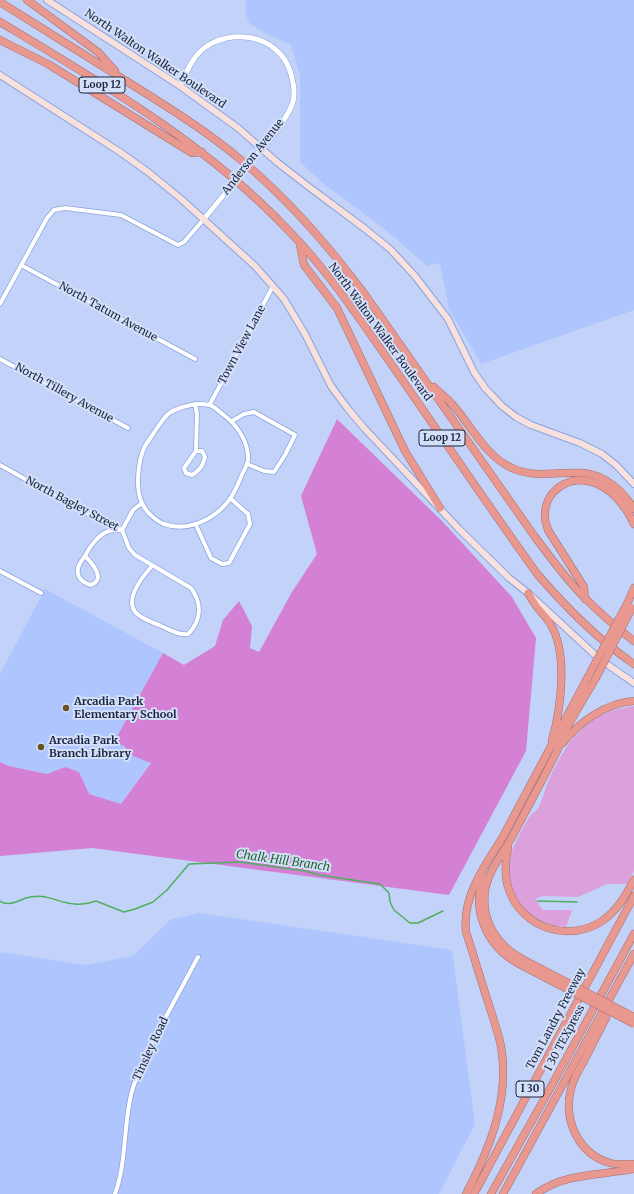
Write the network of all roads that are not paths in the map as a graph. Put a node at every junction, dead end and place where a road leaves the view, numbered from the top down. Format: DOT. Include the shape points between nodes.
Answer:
graph roads {
  1 [pos="27,0"];
  2 [pos="47,0"];
  3 [pos="0,2"];
  4 [pos="0,22"];
  5 [pos="0,40"];
  6 [pos="0,75"];
  7 [pos="122,78"];
  8 [pos="180,86"];
  9 [pos="202,152"];
  10 [pos="204,220"];
  11 [pos="299,243"];
  12 [pos="21,265"];
  13 [pos="274,286"];
  14 [pos="0,304"];
  15 [pos="0,358"];
  16 [pos="195,359"];
  17 [pos="425,379"];
  18 [pos="196,404"];
  19 [pos="210,404"];
  20 [pos="232,421"];
  21 [pos="128,428"];
  22 [pos="196,451"];
  23 [pos="247,464"];
  24 [pos="0,465"];
  25 [pos="634,484"];
  26 [pos="230,498"];
  27 [pos="142,503"];
  28 [pos="440,508"];
  29 [pos="634,509"];
  30 [pos="634,524"];
  31 [pos="196,525"];
  32 [pos="122,530"];
  33 [pos="85,556"];
  34 [pos="152,566"];
  35 [pos="0,571"];
  36 [pos="634,588"];
  37 [pos="528,592"];
  38 [pos="41,593"];
  39 [pos="585,599"];
  40 [pos="631,605"];
  41 [pos="634,641"];
  42 [pos="634,664"];
  43 [pos="634,683"];
  44 [pos="634,701"];
  45 [pos="553,750"];
  46 [pos="501,840"];
  47 [pos="509,844"];
  48 [pos="634,880"];
  49 [pos="634,896"];
  50 [pos="634,934"];
  51 [pos="634,954"];
  52 [pos="198,956"];
  53 [pos="521,961"];
  54 [pos="609,998"];
  55 [pos="634,1017"];
  56 [pos="634,1024"];
  57 [pos="634,1164"];
  58 [pos="634,1169"];
  59 [pos="115,1194"];
  60 [pos="466,1194"];
  61 [pos="474,1194"];
  62 [pos="491,1194"];
  63 [pos="503,1194"];
  64 [pos="536,1194"];
  1 -- 7 [label="highway" via="98,52"];
  2 -- 8 [label="main road, North Walton Walker Boulevard"];
  3 -- 7 [label="highway, North Walton Walker Boulevard / Loop 12"];
  4 -- 9 [label="highway, North Walton Walker Boulevard / Loop 12" via="142,110"];
  5 -- 9 [label="highway" via="54,68 192,153"];
  6 -- 10 [label="main road" via="139,165"];
  7 -- 17 [label="highway, North Walton Walker Boulevard / Loop 12" via="214,139 278,193 346,269"];
  8 -- 10 [label="street, Anderson Avenue, bridge" via="191,63 207,46 240,36 255,38 282,55 289,66 293,81 293,101 278,129"];
  8 -- 25 [label="main road, North Walton Walker Boulevard" via="238,128 278,163 390,249 415,276 448,319 474,372 502,406 531,425 602,454"];
  9 -- 11 [label="highway, North Walton Walker Boulevard / Loop 12" via="264,206"];
  10 -- 12 [label="street, Anderson Avenue" via="178,245 135,221 116,214 64,208 54,210"];
  10 -- 13 [label="main road"];
  11 -- 28 [label="highway" via="304,265 337,308 405,451"];
  11 -- 42 [label="highway, North Walton Walker Boulevard / Loop 12" via="338,289 538,575 589,629"];
  12 -- 14 [label="street"];
  12 -- 16 [label="street, North Tatum Avenue"];
  13 -- 19 [label="street, Town View Lane"];
  13 -- 28 [label="main road" via="293,314 331,386 348,410"];
  15 -- 21 [label="street, North Tillery Avenue"];
  17 -- 29 [label="highway" via="452,403 502,463 524,472 538,474 584,473 597,476 617,489"];
  17 -- 39 [label="highway, North Walton Walker Boulevard / Loop 12" via="535,537"];
  18 -- 19 [label="street"];
  18 -- 22 [label="street"];
  18 -- 27 [label="street" via="174,410 167,415 145,446 139,467"];
  19 -- 20 [label="street"];
  20 -- 23 [label="street" via="241,433 247,451"];
  20 -- 23 [label="street" via="254,412 295,435 274,472"];
  22 -- 22 [label="street" via="184,468 186,473 192,475 200,470 205,457 202,451"];
  23 -- 26 [label="street"];
  24 -- 32 [label="street, North Bagley Street"];
  26 -- 31 [label="street" via="220,510"];
  26 -- 31 [label="street" via="248,514 250,524 230,563 222,564 211,558"];
  27 -- 31 [label="street" via="151,515 162,523 183,527"];
  27 -- 32 [label="street" via="134,510"];
  28 -- 37 [label="main road" via="509,578"];
  30 -- 39 [label="highway" via="621,502 595,483 577,480 562,484 552,494 545,510 548,530 584,586"];
  32 -- 33 [label="street" via="108,531 88,548"];
  32 -- 34 [label="street, North Bagley Street" via="132,552"];
  33 -- 33 [label="street" via="77,571 82,581 90,585 96,582 98,573"];
  34 -- 34 [label="street, North Bagley Street" via="136,588 133,596 134,609 137,614 155,623 179,634 188,634 194,628 199,614 199,602 195,594 191,588"];
  35 -- 38 [label="street"];
  36 -- 40 [label="highway"];
  37 -- 43 [label="main road" via="594,654"];
  37 -- 45 [label="highway" via="551,624 560,653 559,706"];
  39 -- 41 [label="highway, North Walton Walker Boulevard / Loop 12"];
  40 -- 45 [label="highway, bridge" via="560,732"];
  44 -- 45 [label="highway" via="620,703 599,712 574,730"];
  45 -- 46 [label="highway"];
  45 -- 47 [label="highway"];
  46 -- 53 [label="highway" via="482,882 479,908 484,926 494,943 506,955"];
  46 -- 60 [label="highway" via="471,893 466,913 466,932 501,1046 503,1077 493,1136"];
  47 -- 48 [label="highway" via="505,864 506,878 513,900 536,923 555,931 583,930 601,921 618,905"];
  47 -- 53 [label="highway" via="497,862 485,890 486,911 498,940"];
  49 -- 61 [label="highway, Tom Landry Freeway / I 30"];
  50 -- 62 [label="highway, I 30 TEXpress"];
  51 -- 54 [label="highway, I 30"];
  52 -- 59 [label="street, Tinsley Road" via="137,1075 128,1114 121,1173"];
  53 -- 55 [label="highway, bridge"];
  53 -- 56 [label="highway, bridge"];
  54 -- 57 [label="highway" via="606,1018 571,1089 568,1104 570,1119 579,1141 590,1152 609,1163"];
  54 -- 63 [label="highway, I 30"];
  58 -- 64 [label="highway" via="580,1176"];
}
